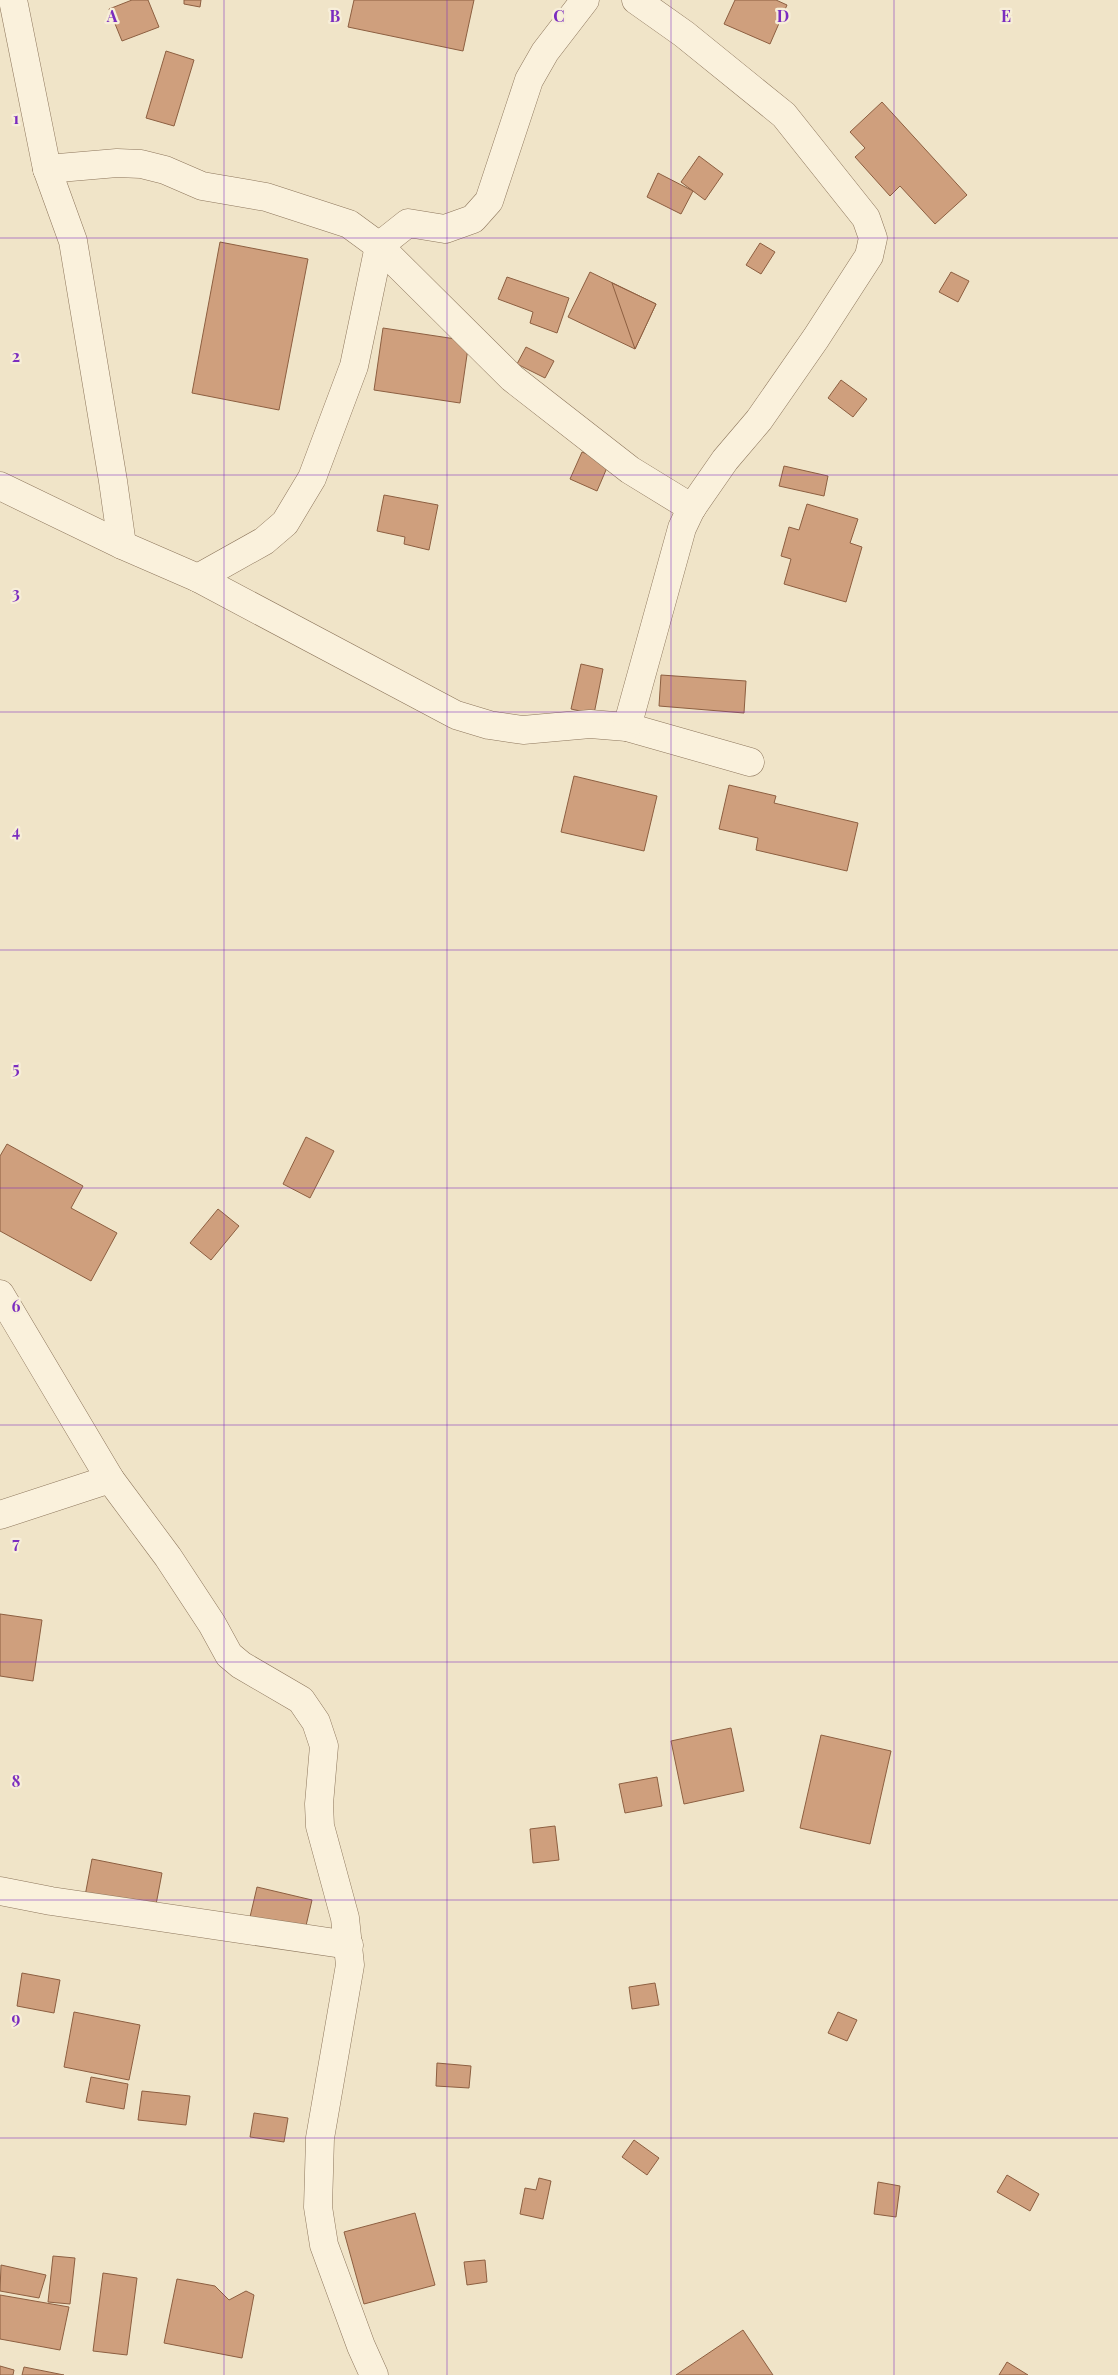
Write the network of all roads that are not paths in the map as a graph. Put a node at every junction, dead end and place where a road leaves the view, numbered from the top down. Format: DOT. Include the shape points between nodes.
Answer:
graph roads {
  1 [pos="13,0"];
  2 [pos="585,0"];
  3 [pos="636,0"];
  4 [pos="47,169"];
  5 [pos="379,246"];
  6 [pos="0,486"];
  7 [pos="692,508"];
  8 [pos="122,545"];
  9 [pos="198,578"];
  10 [pos="627,727"];
  11 [pos="750,762"];
  12 [pos="0,1294"];
  13 [pos="110,1479"];
  14 [pos="0,1515"];
  15 [pos="0,1891"];
  16 [pos="349,1945"];
  17 [pos="374,2375"];
  1 -- 4 [label="street"];
  2 -- 5 [label="street" via="545,52 529,80 489,201 473,220 445,229 408,223"];
  3 -- 7 [label="street" via="684,34 784,115 866,218 874,238 869,256 816,338"];
  4 -- 5 [label="street" via="141,164 202,186 266,197 350,224"];
  4 -- 8 [label="street" via="73,240"];
  5 -- 7 [label="street" via="512,378 630,470"];
  5 -- 9 [label="street" via="354,366 312,478 285,524 264,541"];
  6 -- 8 [label="street"];
  7 -- 10 [label="street" via="682,528"];
  8 -- 9 [label="street"];
  9 -- 10 [label="street" via="456,715 489,725 523,730 590,724"];
  10 -- 11 [label="street"];
  12 -- 13 [label="street"];
  13 -- 14 [label="street"];
  13 -- 16 [label="street" via="168,1557 229,1655 301,1700 316,1722 324,1746 320,1826 345,1918"];
  15 -- 16 [label="street"];
  16 -- 17 [label="street" via="350,1965 320,2138 318,2207 324,2245"];
}
